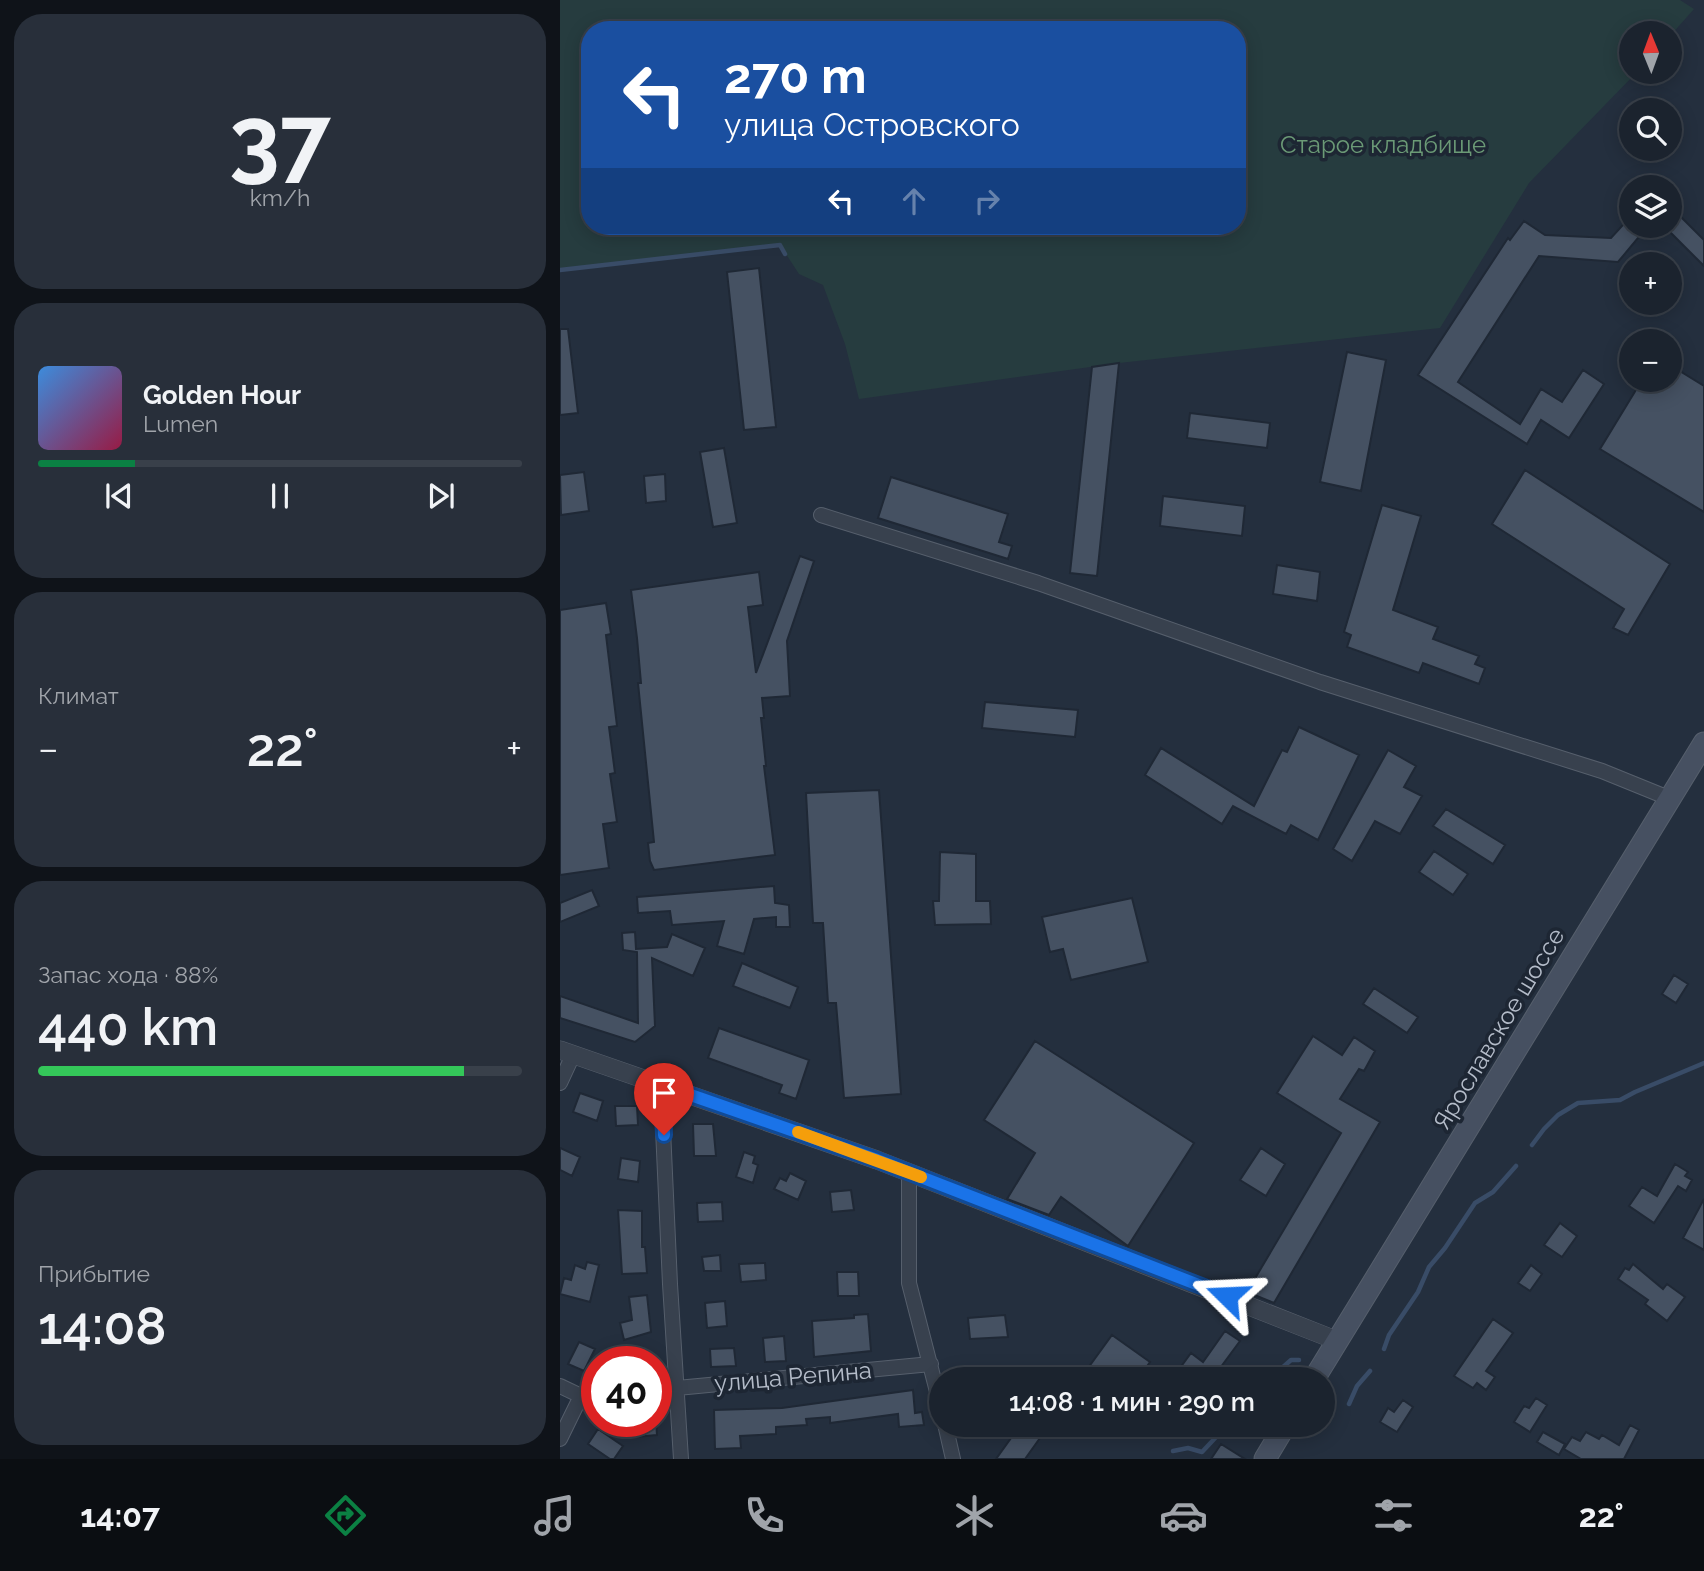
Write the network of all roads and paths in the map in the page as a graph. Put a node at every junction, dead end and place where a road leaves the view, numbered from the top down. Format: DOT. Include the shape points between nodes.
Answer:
graph roads {
  1 [pos="821,515"];
  2 [pos="1704,743"];
  3 [pos="1671,799"];
  4 [pos="567,1053"];
  5 [pos="560,1083"];
  6 [pos="662,1085"];
  7 [pos="909,1172"];
  8 [pos="1338,1341"];
  9 [pos="931,1364"];
  10 [pos="932,1367"];
  11 [pos="1322,1367"];
  12 [pos="560,1386"];
  13 [pos="672,1388"];
  14 [pos="676,1388"];
  15 [pos="581,1396"];
  16 [pos="948,1437"];
  17 [pos="1278,1437"];
  18 [pos="560,1439"];
  19 [pos="681,1459"];
  20 [pos="953,1459"];
  21 [pos="1265,1459"];
  1 -- 3 [label="street" via="1602,771"];
  2 -- 3 [label="main road, Ярославское шоссе"];
  3 -- 8 [label="main road, Ярославское шоссе"];
  4 -- 5 [label="street"];
  4 -- 6 [label="street"];
  6 -- 7 [label="street"];
  6 -- 14 [label="street"];
  7 -- 8 [label="street"];
  7 -- 9 [label="street" via="909,1283"];
  8 -- 11 [label="main road, Ярославское шоссе"];
  9 -- 10 [label="street"];
  9 -- 14 [label="street, улица Репина"];
  12 -- 15 [label="street"];
  13 -- 14 [label="street, улица Репина"];
  14 -- 19 [label="street"];
  15 -- 18 [label="street"];
  16 -- 20 [label="street"];
  17 -- 21 [label="main road"];
}
